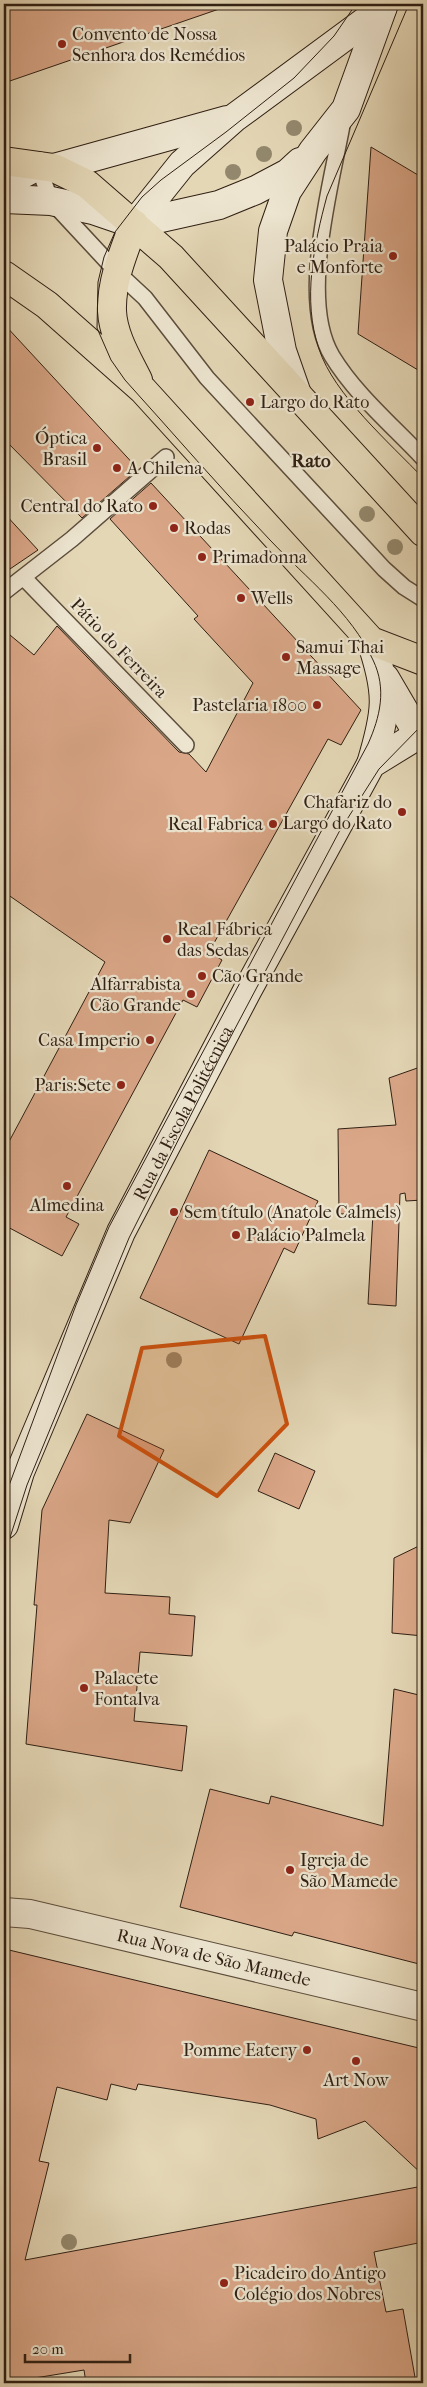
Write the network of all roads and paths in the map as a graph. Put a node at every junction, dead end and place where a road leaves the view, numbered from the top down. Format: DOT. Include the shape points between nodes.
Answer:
graph roads {
  1 [pos="383,6"];
  2 [pos="346,109"];
  3 [pos="234,118"];
  4 [pos="313,151"];
  5 [pos="4,161"];
  6 [pos="46,167"];
  7 [pos="4,184"];
  8 [pos="4,199"];
  9 [pos="51,201"];
  10 [pos="134,224"];
  11 [pos="117,272"];
  12 [pos="4,275"];
  13 [pos="143,390"];
  14 [pos="297,394"];
  15 [pos="166,457"];
  16 [pos="423,458"];
  17 [pos="423,532"];
  18 [pos="24,578"];
  19 [pos="4,592"];
  20 [pos="423,599"];
  21 [pos="371,641"];
  22 [pos="423,661"];
  23 [pos="381,670"];
  24 [pos="422,738"];
  25 [pos="186,744"];
  26 [pos="371,764"];
  27 [pos="4,1525"];
  28 [pos="4,1912"];
  29 [pos="423,2008"];
  1 -- 2 [label="main road"];
  1 -- 3 [label="main road"];
  2 -- 4 [label="main road"];
  2 -- 16 [label="lane" via="321,238 316,286 322,335 341,368"];
  3 -- 6 [label="main road"];
  3 -- 10 [label="main road" via="182,164"];
  4 -- 10 [label="main road" via="288,173 219,205"];
  4 -- 14 [label="main road" via="288,191 273,231 268,280 282,351"];
  5 -- 6 [label="main road"];
  6 -- 7 [label="main road"];
  6 -- 9 [label="lane"];
  6 -- 10 [label="main road" via="87,184"];
  8 -- 9 [label="main road"];
  9 -- 10 [label="main road" via="93,210"];
  9 -- 11 [label="lane"];
  10 -- 11 [label="main road"];
  10 -- 14 [label="main road" via="171,257"];
  11 -- 13 [label="main road" via="112,311 120,342"];
  11 -- 20 [label="lane" via="145,298 207,378 384,569"];
  12 -- 13 [label="main road" via="47,305"];
  13 -- 21 [label="main road"];
  14 -- 17 [label="main road"];
  15 -- 18 [label="lane"];
  18 -- 19 [label="lane"];
  18 -- 25 [label="lane, Pátio do Ferreira"];
  21 -- 22 [label="main road"];
  21 -- 23 [label="main road"];
  23 -- 24 [label="main road"];
  23 -- 26 [label="main road, Rua da Escola Politécnica" via="384,718"];
  24 -- 26 [label="main road"];
  26 -- 27 [label="main road, Rua da Escola Politécnica" via="120,1232 20,1472"];
  28 -- 29 [label="main road, Rua Nova de São Mamede" via="30,1914"];
}
